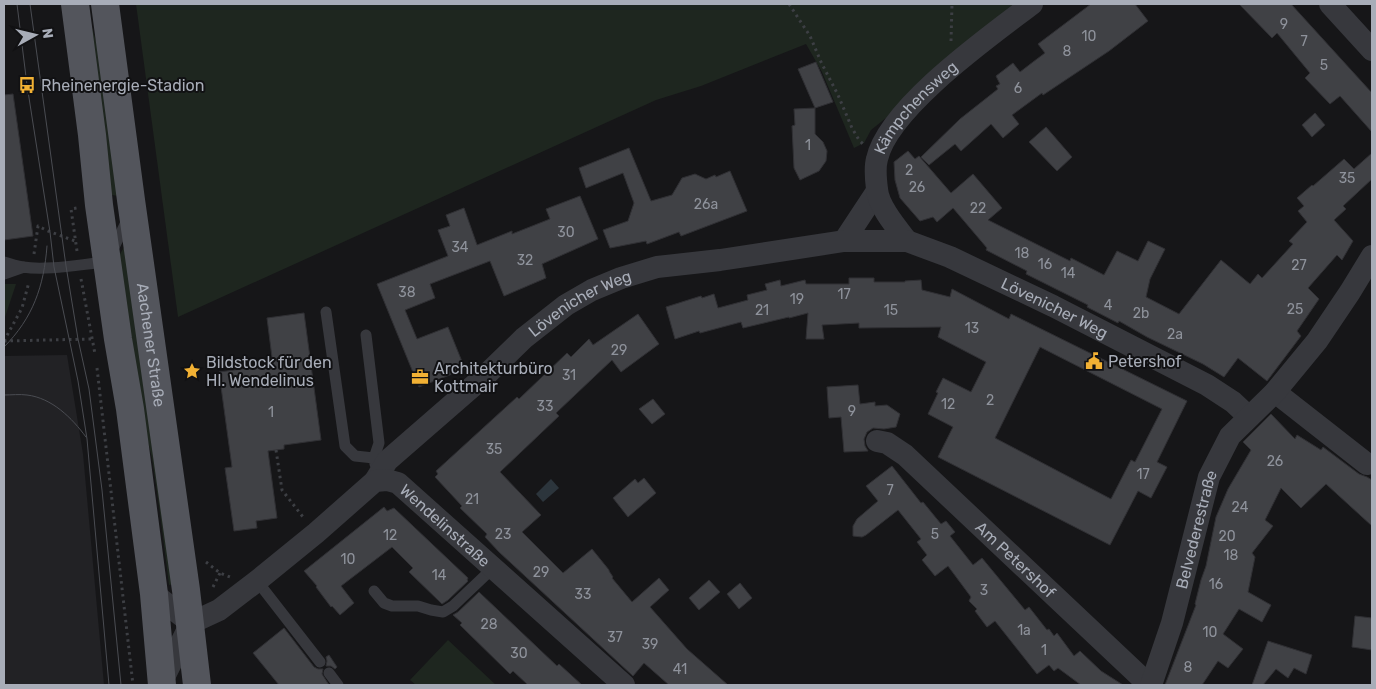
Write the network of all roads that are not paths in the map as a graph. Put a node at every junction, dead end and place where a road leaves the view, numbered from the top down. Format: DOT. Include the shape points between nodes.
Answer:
graph roads {
  1 [pos="75,4"];
  2 [pos="105,4"];
  3 [pos="1032,4"];
  4 [pos="1330,4"];
  5 [pos="1372,50"];
  6 [pos="876,191"];
  7 [pos="132,209"];
  8 [pos="844,241"];
  9 [pos="907,242"];
  10 [pos="1372,256"];
  11 [pos="4,262"];
  12 [pos="107,262"];
  13 [pos="24,268"];
  14 [pos="4,274"];
  15 [pos="326,312"];
  16 [pos="366,336"];
  17 [pos="1275,392"];
  18 [pos="1249,417"];
  19 [pos="877,441"];
  20 [pos="374,458"];
  21 [pos="1368,464"];
  22 [pos="375,481"];
  23 [pos="492,568"];
  24 [pos="257,581"];
  25 [pos="374,591"];
  26 [pos="154,594"];
  27 [pos="191,623"];
  28 [pos="320,662"];
  29 [pos="329,673"];
  30 [pos="162,683"];
  31 [pos="197,685"];
  32 [pos="338,685"];
  33 [pos="624,685"];
  34 [pos="1150,685"];
  1 -- 12 [label="main road, Aachener Straße"];
  2 -- 7 [label="main road, Aachener Straße"];
  3 -- 6 [label="street, Kämpchensweg" via="955,64 901,115 877,159"];
  4 -- 5 [label="street"];
  6 -- 8 [label="street"];
  6 -- 9 [label="street, Kämpchensweg" via="887,214"];
  7 -- 12 [label="lane"];
  7 -- 27 [label="main road, Aachener Straße"];
  8 -- 9 [label="street, Lövenicher Weg"];
  8 -- 22 [label="street, Lövenicher Weg" via="657,267 592,290 566,305 524,338 387,462"];
  9 -- 18 [label="street, Lövenicher Weg" via="950,257 1045,302 1207,385"];
  10 -- 17 [label="street, Belvederestraße" via="1317,341"];
  11 -- 13 [label="lane"];
  12 -- 13 [label="lane"];
  12 -- 26 [label="main road, Aachener Straße"];
  13 -- 14 [label="lane"];
  15 -- 20 [label="lane" via="344,446 354,456"];
  16 -- 20 [label="lane" via="379,443"];
  17 -- 18 [label="street, Belvederestraße"];
  17 -- 21 [label="street"];
  18 -- 34 [label="street, Belvederestraße" via="1230,436 1209,477 1172,623"];
  19 -- 34 [label="street, Am Petershof" via="887,443 905,455"];
  20 -- 22 [label="lane"];
  22 -- 23 [label="street, Wendelinstraße" via="398,483"];
  22 -- 24 [label="street, Wendelinstraße"];
  23 -- 25 [label="lane" via="443,612 418,606 392,606 384,603"];
  23 -- 33 [label="street, Wendelinstraße"];
  24 -- 27 [label="street, Wendelinstraße" via="218,610"];
  24 -- 28 [label="lane"];
  26 -- 27 [label="street"];
  26 -- 30 [label="main road, Aachener Straße"];
  27 -- 30 [label="street"];
  27 -- 31 [label="main road, Aachener Straße"];
  29 -- 32 [label="lane"];
}
